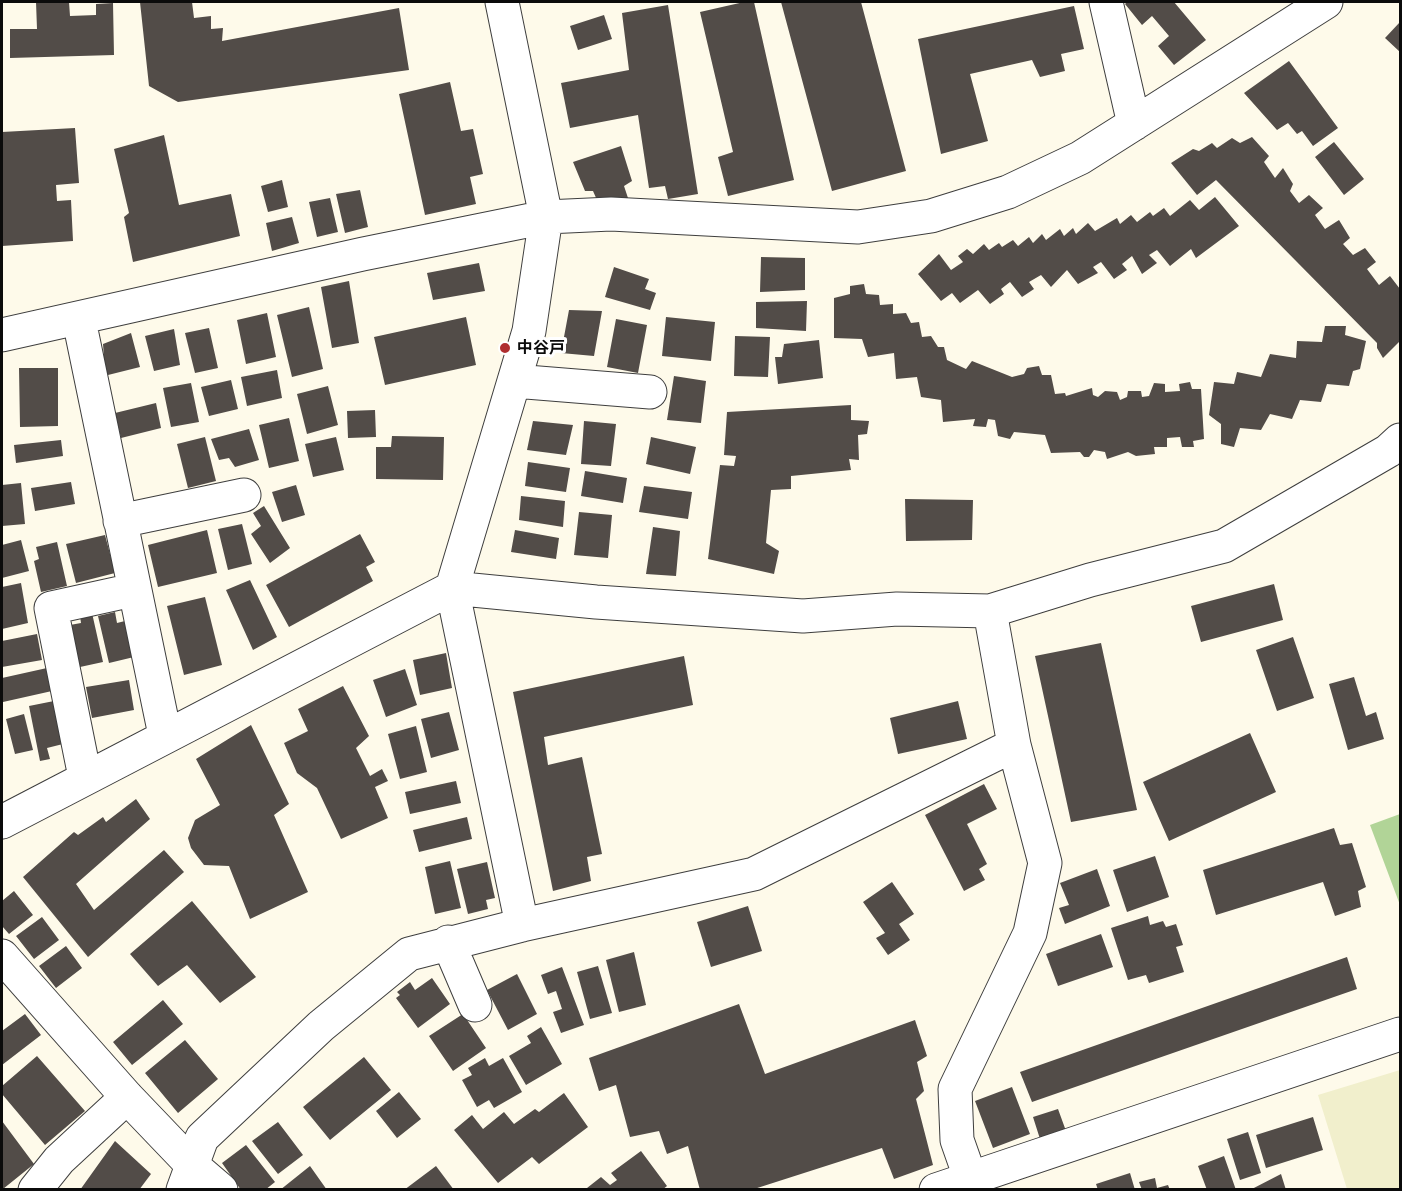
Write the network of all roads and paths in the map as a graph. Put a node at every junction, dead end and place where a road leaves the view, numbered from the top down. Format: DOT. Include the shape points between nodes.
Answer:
graph roads {
  1 [pos="502,2"];
  2 [pos="1106,2"];
  3 [pos="1326,2"];
  4 [pos="1134,124"];
  5 [pos="546,217"];
  6 [pos="79,320"];
  7 [pos="2,335"];
  8 [pos="514,381"];
  9 [pos="652,393"];
  10 [pos="1401,440"];
  11 [pos="244,495"];
  12 [pos="120,521"];
  13 [pos="452,588"];
  14 [pos="133,590"];
  15 [pos="990,611"];
  16 [pos="165,735"];
  17 [pos="1014,745"];
  18 [pos="85,777"];
  19 [pos="2,822"];
  20 [pos="522,925"];
  21 [pos="448,942"];
  22 [pos="2,956"];
  23 [pos="475,1005"];
  24 [pos="1401,1034"];
  25 [pos="127,1097"];
  26 [pos="970,1177"];
  27 [pos="188,1178"];
  28 [pos="35,1190"];
  29 [pos="221,1190"];
  30 [pos="936,1190"];
  1 -- 5 [label="street"];
  2 -- 4 [label="street"];
  3 -- 4 [label="street"];
  4 -- 5 [label="street" via="1080,158 1008,192 931,216 858,227 611,214"];
  5 -- 6 [label="street" via="363,254"];
  5 -- 8 [label="street" via="529,331"];
  6 -- 7 [label="street"];
  6 -- 12 [label="street"];
  8 -- 9 [label="street"];
  8 -- 13 [label="street"];
  10 -- 15 [label="street" via="1224,546 1090,580"];
  11 -- 12 [label="street"];
  12 -- 14 [label="street"];
  13 -- 15 [label="street" via="804,616 897,609"];
  13 -- 16 [label="street"];
  13 -- 20 [label="street"];
  14 -- 16 [label="street"];
  14 -- 18 [label="street" via="51,608"];
  15 -- 17 [label="street"];
  16 -- 18 [label="street"];
  17 -- 20 [label="street" via="754,874"];
  17 -- 26 [label="street" via="1045,863 1030,933 956,1089 957,1140"];
  18 -- 19 [label="street"];
  20 -- 21 [label="street"];
  21 -- 23 [label="street"];
  21 -- 27 [label="street" via="409,954 257,1084 202,1138"];
  22 -- 25 [label="street"];
  24 -- 26 [label="street"];
  25 -- 27 [label="street"];
  25 -- 28 [label="street" via="59,1160"];
  26 -- 30 [label="street"];
  27 -- 29 [label="street"];
}
